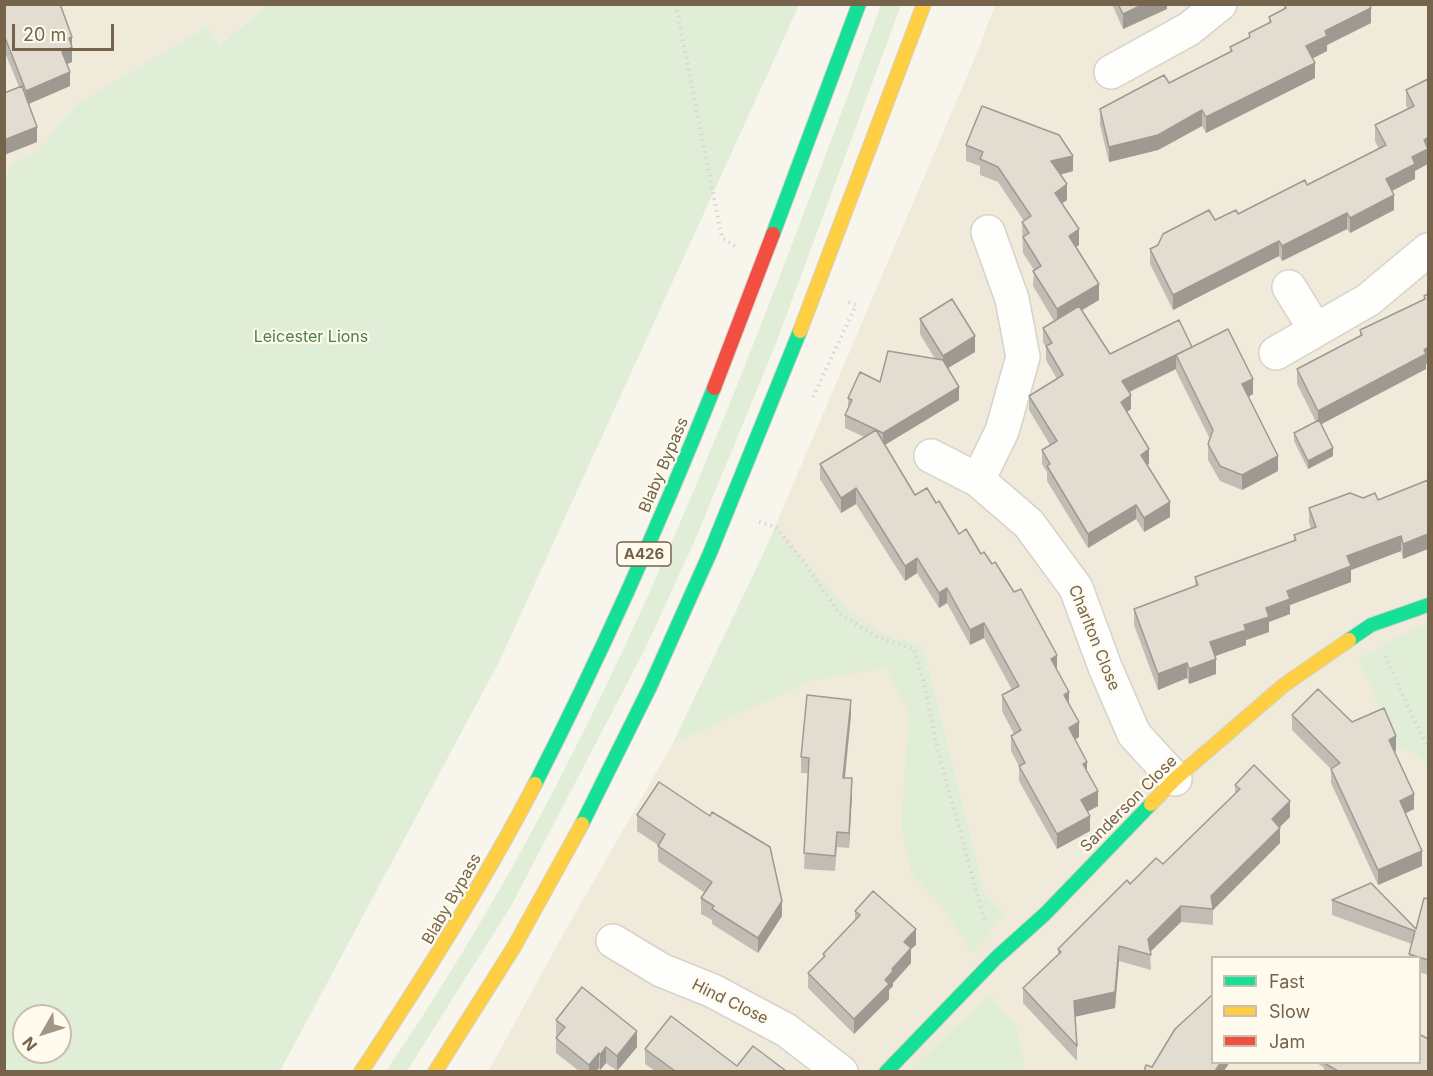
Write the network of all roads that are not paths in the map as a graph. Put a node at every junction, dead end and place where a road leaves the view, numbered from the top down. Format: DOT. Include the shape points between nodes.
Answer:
graph roads {
  1 [pos="859,4"];
  2 [pos="924,4"];
  3 [pos="1220,4"];
  4 [pos="1111,72"];
  5 [pos="988,232"];
  6 [pos="1428,250"];
  7 [pos="1288,286"];
  8 [pos="1314,329"];
  9 [pos="1276,353"];
  10 [pos="931,456"];
  11 [pos="978,480"];
  12 [pos="1428,606"];
  13 [pos="1175,779"];
  14 [pos="613,941"];
  15 [pos="361,1071"];
  16 [pos="435,1071"];
  17 [pos="841,1071"];
  18 [pos="886,1071"];
  1 -- 15 [label="main road, Blaby Bypass / A426" via="674,487 610,629 567,720 474,895 442,951"];
  2 -- 16 [label="main road" via="778,391 717,539 623,742 522,934"];
  3 -- 4 [label="street" via="1189,29"];
  5 -- 11 [label="street" via="1012,299 1023,357 1002,431"];
  6 -- 8 [label="street" via="1368,300"];
  7 -- 8 [label="street"];
  8 -- 9 [label="street"];
  10 -- 11 [label="street, Charlton Close"];
  11 -- 13 [label="street, Charlton Close" via="1029,524 1076,588 1134,734"];
  12 -- 13 [label="main road, Sanderson Close" via="1371,625 1284,685"];
  13 -- 18 [label="main road, Sanderson Close"];
  14 -- 17 [label="street, Hind Close" via="661,970 713,991 786,1030"];
}
